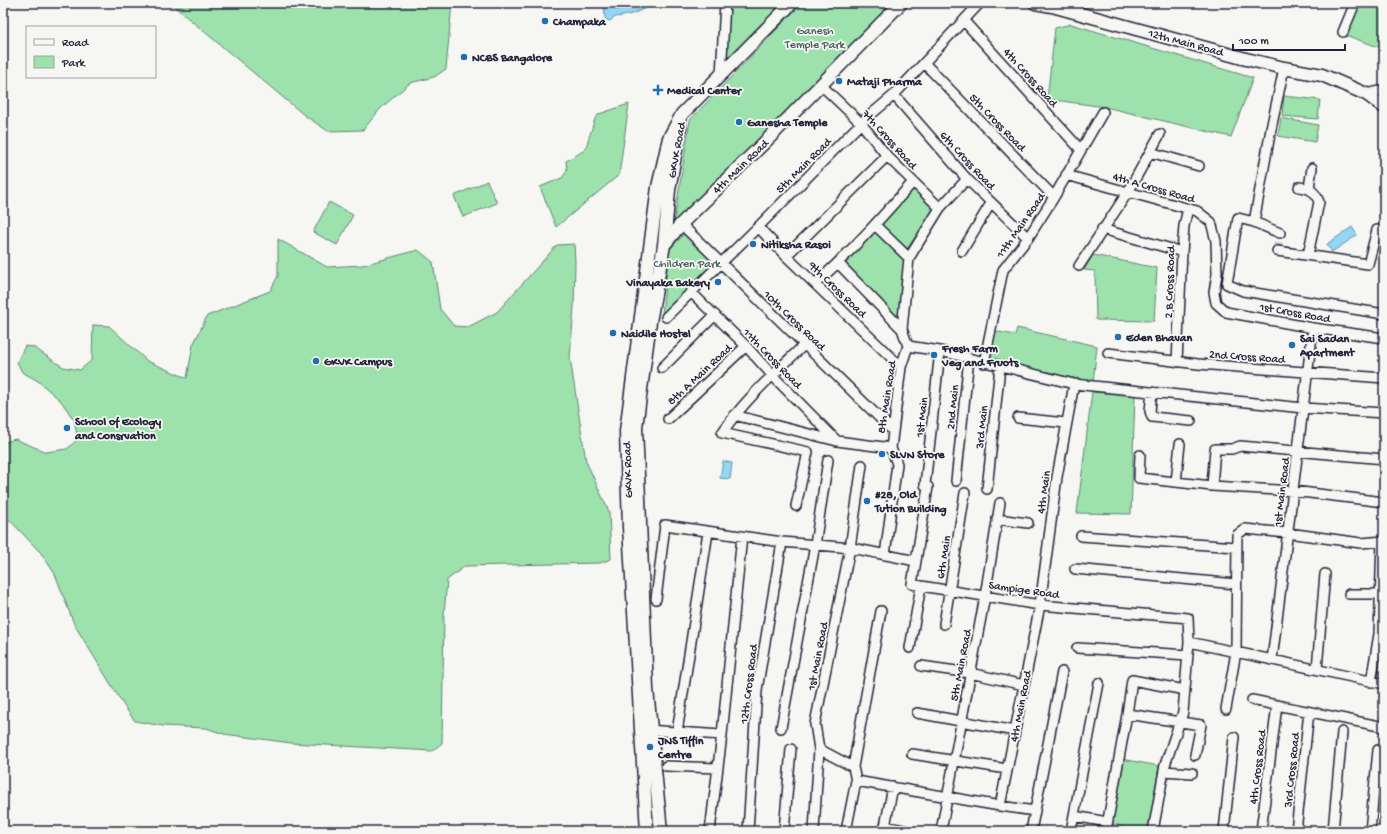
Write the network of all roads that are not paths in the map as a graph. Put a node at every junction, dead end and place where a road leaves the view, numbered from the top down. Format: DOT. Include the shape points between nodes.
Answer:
graph roads {
  1 [pos="725,3"];
  2 [pos="792,3"];
  3 [pos="901,3"];
  4 [pos="980,3"];
  5 [pos="1035,3"];
  6 [pos="1355,3"];
  7 [pos="964,20"];
  8 [pos="1343,32"];
  9 [pos="924,63"];
  10 [pos="1284,68"];
  11 [pos="722,75"];
  12 [pos="822,85"];
  13 [pos="1384,90"];
  14 [pos="1366,94"];
  15 [pos="894,95"];
  16 [pos="1384,106"];
  17 [pos="1103,112"];
  18 [pos="682,114"];
  19 [pos="861,124"];
  20 [pos="1160,134"];
  21 [pos="1080,149"];
  22 [pos="1150,152"];
  23 [pos="887,156"];
  24 [pos="1199,166"];
  25 [pos="1312,168"];
  26 [pos="1066,175"];
  27 [pos="967,179"];
  28 [pos="913,182"];
  29 [pos="1299,187"];
  30 [pos="1309,188"];
  31 [pos="1128,192"];
  32 [pos="1054,197"];
  33 [pos="991,202"];
  34 [pos="940,208"];
  35 [pos="1188,208"];
  36 [pos="1254,222"];
  37 [pos="681,224"];
  38 [pos="875,225"];
  39 [pos="758,227"];
  40 [pos="1102,229"];
  41 [pos="1377,230"];
  42 [pos="1280,233"];
  43 [pos="1028,238"];
  44 [pos="664,245"];
  45 [pos="962,251"];
  46 [pos="1277,251"];
  47 [pos="1182,252"];
  48 [pos="1308,255"];
  49 [pos="786,256"];
  50 [pos="649,257"];
  51 [pos="909,258"];
  52 [pos="661,259"];
  53 [pos="838,263"];
  54 [pos="721,264"];
  55 [pos="1078,266"];
  56 [pos="815,284"];
  57 [pos="691,292"];
  58 [pos="1214,292"];
  59 [pos="1384,314"];
  60 [pos="715,315"];
  61 [pos="666,317"];
  62 [pos="1313,328"];
  63 [pos="902,329"];
  64 [pos="1384,338"];
  65 [pos="804,345"];
  66 [pos="746,346"];
  67 [pos="908,346"];
  68 [pos="940,351"];
  69 [pos="1108,353"];
  70 [pos="969,358"];
  71 [pos="1178,362"];
  72 [pos="984,363"];
  73 [pos="1000,366"];
  74 [pos="901,367"];
  75 [pos="662,368"];
  76 [pos="1308,372"];
  77 [pos="772,375"];
  78 [pos="1384,378"];
  79 [pos="1074,384"];
  80 [pos="1152,392"];
  81 [pos="1303,408"];
  82 [pos="1384,413"];
  83 [pos="734,415"];
  84 [pos="1018,418"];
  85 [pos="668,419"];
  86 [pos="1191,421"];
  87 [pos="1066,423"];
  88 [pos="893,431"];
  89 [pos="837,441"];
  90 [pos="1180,444"];
  91 [pos="891,448"];
  92 [pos="1298,451"];
  93 [pos="1140,454"];
  94 [pos="1384,459"];
  95 [pos="828,460"];
  96 [pos="862,465"];
  97 [pos="956,481"];
  98 [pos="1176,482"];
  99 [pos="1212,486"];
  100 [pos="987,489"];
  101 [pos="1293,491"];
  102 [pos="965,493"];
  103 [pos="1384,502"];
  104 [pos="1000,503"];
  105 [pos="796,506"];
  106 [pos="997,519"];
  107 [pos="1028,523"];
  108 [pos="634,527"];
  109 [pos="708,532"];
  110 [pos="1288,533"];
  111 [pos="742,536"];
  112 [pos="1081,536"];
  113 [pos="1383,541"];
  114 [pos="782,542"];
  115 [pos="815,545"];
  116 [pos="1236,547"];
  117 [pos="850,548"];
  118 [pos="885,554"];
  119 [pos="916,561"];
  120 [pos="1075,569"];
  121 [pos="1325,574"];
  122 [pos="1236,584"];
  123 [pos="921,586"];
  124 [pos="950,590"];
  125 [pos="1349,594"];
  126 [pos="1383,594"];
  127 [pos="985,596"];
  128 [pos="656,599"];
  129 [pos="1040,605"];
  130 [pos="881,611"];
  131 [pos="944,624"];
  132 [pos="1382,634"];
  133 [pos="1189,642"];
  134 [pos="910,648"];
  135 [pos="1077,648"];
  136 [pos="1236,652"];
  137 [pos="1188,655"];
  138 [pos="1272,660"];
  139 [pos="921,666"];
  140 [pos="1317,669"];
  141 [pos="1062,672"];
  142 [pos="970,673"];
  143 [pos="1371,682"];
  144 [pos="1098,683"];
  145 [pos="1384,684"];
  146 [pos="1024,685"];
  147 [pos="1185,690"];
  148 [pos="1252,700"];
  149 [pos="1277,705"];
  150 [pos="1226,709"];
  151 [pos="1309,712"];
  152 [pos="917,713"];
  153 [pos="1128,714"];
  154 [pos="961,721"];
  155 [pos="1180,722"];
  156 [pos="1384,727"];
  157 [pos="781,728"];
  158 [pos="645,730"];
  159 [pos="1015,731"];
  160 [pos="677,732"];
  161 [pos="1342,732"];
  162 [pos="722,735"];
  163 [pos="1234,737"];
  164 [pos="791,749"];
  165 [pos="819,749"];
  166 [pos="1378,750"];
  167 [pos="912,754"];
  168 [pos="1195,754"];
  169 [pos="954,761"];
  170 [pos="666,766"];
  171 [pos="853,767"];
  172 [pos="717,768"];
  173 [pos="1007,769"];
  174 [pos="1164,771"];
  175 [pos="1192,773"];
  176 [pos="856,781"];
  177 [pos="893,787"];
  178 [pos="947,796"];
  179 [pos="1000,806"];
  180 [pos="1035,811"];
  181 [pos="1074,816"];
  182 [pos="1107,826"];
  183 [pos="884,829"];
  184 [pos="647,831"];
  185 [pos="661,831"];
  186 [pos="710,831"];
  187 [pos="748,831"];
  188 [pos="784,831"];
  189 [pos="814,831"];
  190 [pos="846,831"];
  191 [pos="909,831"];
  192 [pos="941,831"];
  193 [pos="1031,831"];
  194 [pos="1070,831"];
  195 [pos="1153,831"];
  196 [pos="1224,831"];
  197 [pos="1261,831"];
  198 [pos="1296,831"];
  199 [pos="1333,831"];
  200 [pos="1370,831"];
  1 -- 11 [label="street"];
  2 -- 11 [label="main road, GKVK Road"];
  3 -- 12 [label="main road, 4th Main Road"];
  4 -- 7 [label="street, 5th Main Road"];
  5 -- 10 [label="main road, 12th Main Road"];
  6 -- 8 [label="street"];
  7 -- 9 [label="street, 5th Main Road"];
  7 -- 21 [label="street, 4th Cross Road"];
  9 -- 15 [label="street, 5th Main Road"];
  9 -- 32 [label="street, 5th Cross Road"];
  10 -- 14 [label="main road, 12th Main Road" via="1322,75"];
  10 -- 36 [label="street"];
  11 -- 18 [label="main road, GKVK Road"];
  12 -- 19 [label="street, 7th Cross Road"];
  12 -- 37 [label="main road, 4th Main Road"];
  13 -- 14 [label="street"];
  14 -- 16 [label="main road, 12th Main Road"];
  15 -- 19 [label="street, 5th Main Road"];
  15 -- 27 [label="street, 6th Cross Road"];
  17 -- 21 [label="street, 11th Main Road"];
  18 -- 44 [label="main road, GKVK Road" via="669,190"];
  18 -- 50 [label="main road, GKVK Road" via="670,138 658,186"];
  19 -- 23 [label="street, 7th Cross Road"];
  19 -- 39 [label="street, 5th Main Road"];
  20 -- 22 [label="street"];
  21 -- 26 [label="street, 11th Main Road"];
  22 -- 24 [label="street"];
  22 -- 31 [label="street"];
  23 -- 28 [label="street, 7th Cross Road"];
  23 -- 49 [label="street"];
  25 -- 30 [label="street"];
  26 -- 31 [label="street, 4th A Cross Road"];
  26 -- 32 [label="street, 11th Main Road"];
  27 -- 33 [label="street, 6th Cross Road"];
  27 -- 34 [label="street"];
  28 -- 34 [label="street, 7th Cross Road"];
  28 -- 38 [label="street"];
  29 -- 30 [label="street"];
  30 -- 48 [label="street" via="1319,202"];
  31 -- 35 [label="street, 4th A Cross Road"];
  31 -- 40 [label="street"];
  32 -- 43 [label="street, 11th Main Road"];
  33 -- 43 [label="street, 6th Cross Road"];
  33 -- 45 [label="street"];
  34 -- 51 [label="street"];
  35 -- 47 [label="street, 2 B Cross Road"];
  35 -- 58 [label="street, 4th A Cross Road" via="1197,211 1210,222 1216,242 1217,274"];
  36 -- 42 [label="street"];
  36 -- 59 [label="street" via="1238,218 1227,284 1243,291"];
  37 -- 44 [label="main road, 4th Main Road"];
  37 -- 54 [label="street, 10th Cross Road"];
  38 -- 51 [label="street"];
  38 -- 53 [label="street"];
  39 -- 49 [label="street, 9th Cross Road"];
  39 -- 54 [label="street, 5th Main Road"];
  40 -- 47 [label="street"];
  40 -- 55 [label="street"];
  41 -- 48 [label="street" via="1368,264"];
  43 -- 72 [label="street, 11th Main Road" via="1003,270"];
  44 -- 52 [label="main road, GKVK Road"];
  46 -- 48 [label="street"];
  47 -- 71 [label="street, 2 B Cross Road"];
  49 -- 56 [label="street, 9th Cross Road"];
  50 -- 52 [label="main road"];
  50 -- 108 [label="main road, GKVK Road" via="626,431"];
  51 -- 63 [label="street"];
  52 -- 108 [label="main road, GKVK Road" via="636,427"];
  53 -- 56 [label="street"];
  53 -- 63 [label="street"];
  54 -- 57 [label="street, 5th Main Road"];
  54 -- 65 [label="street, 10th Cross Road"];
  56 -- 74 [label="street, 9th Cross Road"];
  57 -- 60 [label="street, 11th Cross Road"];
  57 -- 61 [label="street, 5th Main Road"];
  58 -- 62 [label="street, 1st Cross Road" via="1216,303 1226,312"];
  60 -- 66 [label="street, 11th Cross Road"];
  60 -- 75 [label="street"];
  62 -- 64 [label="street, 1st Cross Road"];
  62 -- 76 [label="street, 1st Main Road"];
  63 -- 67 [label="street"];
  65 -- 77 [label="street"];
  65 -- 88 [label="street, 10th Cross Road"];
  66 -- 77 [label="street, 11th Cross Road"];
  66 -- 85 [label="street, 8th A Main Road"];
  67 -- 68 [label="street"];
  67 -- 74 [label="street, 8th Main Road"];
  68 -- 70 [label="street"];
  68 -- 119 [label="street, 1st Main"];
  69 -- 71 [label="street, 2nd Cross Road"];
  70 -- 72 [label="street"];
  70 -- 97 [label="street, 2nd Main"];
  71 -- 76 [label="street, 2nd Cross Road"];
  72 -- 73 [label="street"];
  73 -- 79 [label="street"];
  73 -- 100 [label="street, 3rd Main"];
  74 -- 88 [label="street, 8th Main Road"];
  76 -- 78 [label="street, 2nd Cross Road"];
  76 -- 81 [label="street, 1st Main Road"];
  77 -- 83 [label="street"];
  77 -- 89 [label="street, 11th Cross Road"];
  79 -- 80 [label="street"];
  79 -- 87 [label="street, 4th Main"];
  80 -- 81 [label="street"];
  80 -- 86 [label="street" via="1152,418"];
  81 -- 82 [label="street"];
  81 -- 92 [label="street, 1st Main Road"];
  83 -- 89 [label="street, 8th Main Road"];
  83 -- 105 [label="street" via="722,433 808,452"];
  84 -- 87 [label="street"];
  87 -- 129 [label="street, 4th Main"];
  88 -- 91 [label="street, 8th Main Road"];
  89 -- 91 [label="street, 8th Main Road"];
  90 -- 98 [label="street"];
  91 -- 118 [label="street, 8th Main Road" via="897,464"];
  92 -- 94 [label="street"];
  92 -- 99 [label="street" via="1240,446 1232,449 1215,449"];
  92 -- 101 [label="street, 1st Main Road"];
  93 -- 98 [label="street" via="1139,478"];
  95 -- 115 [label="street"];
  96 -- 117 [label="street, 1st Main Road"];
  98 -- 99 [label="street"];
  99 -- 101 [label="street"];
  101 -- 103 [label="street"];
  101 -- 110 [label="street, 1st Main Road"];
  102 -- 124 [label="street, 6th Main"];
  104 -- 106 [label="street, 5th Main Road"];
  106 -- 107 [label="street"];
  106 -- 127 [label="street, 5th Main Road"];
  108 -- 158 [label="main road, GKVK Road"];
  109 -- 111 [label="street"];
  109 -- 128 [label="street" via="665,525"];
  109 -- 160 [label="street"];
  110 -- 113 [label="street" via="1361,543"];
  110 -- 116 [label="street" via="1245,529 1237,535"];
  110 -- 138 [label="street, 1st Main Road"];
  111 -- 114 [label="street"];
  111 -- 162 [label="street"];
  112 -- 116 [label="street"];
  113 -- 126 [label="street"];
  114 -- 115 [label="street"];
  114 -- 187 [label="street, 12th Cross Road" via="757,690"];
  115 -- 117 [label="street"];
  115 -- 157 [label="street"];
  116 -- 122 [label="street"];
  117 -- 118 [label="street"];
  117 -- 165 [label="street, 1st Main Road" via="815,724"];
  118 -- 119 [label="street"];
  119 -- 123 [label="street" via="912,584"];
  120 -- 122 [label="street"];
  121 -- 140 [label="street"];
  122 -- 136 [label="street"];
  123 -- 124 [label="street, Sampige Road"];
  123 -- 134 [label="street"];
  124 -- 127 [label="street, Sampige Road"];
  124 -- 131 [label="street, 6th Main"];
  125 -- 126 [label="street"];
  126 -- 132 [label="street"];
  127 -- 129 [label="street, Sampige Road"];
  127 -- 142 [label="street, 5th Main Road"];
  129 -- 133 [label="street, Sampige Road" via="1188,618"];
  129 -- 146 [label="street, 4th Main Road"];
  130 -- 171 [label="street"];
  132 -- 143 [label="street"];
  133 -- 136 [label="street"];
  133 -- 137 [label="street"];
  135 -- 137 [label="street"];
  136 -- 138 [label="street"];
  136 -- 150 [label="street"];
  137 -- 147 [label="street"];
  138 -- 140 [label="street"];
  139 -- 142 [label="street"];
  140 -- 143 [label="street"];
  141 -- 180 [label="street"];
  142 -- 146 [label="street"];
  142 -- 154 [label="street, 5th Main Road"];
  143 -- 145 [label="street"];
  144 -- 181 [label="street"];
  146 -- 159 [label="street, 4th Main Road"];
  147 -- 153 [label="street" via="1132,680"];
  147 -- 155 [label="street"];
  148 -- 149 [label="street"];
  149 -- 151 [label="street"];
  149 -- 197 [label="street, 4th Cross Road"];
  151 -- 156 [label="street"];
  151 -- 198 [label="street, 3rd Cross Road"];
  152 -- 154 [label="street"];
  153 -- 155 [label="street"];
  153 -- 182 [label="street"];
  154 -- 159 [label="street"];
  154 -- 169 [label="street, 5th Main Road"];
  155 -- 168 [label="street" via="1202,725"];
  155 -- 174 [label="street"];
  158 -- 160 [label="street"];
  158 -- 184 [label="main road, GKVK Road"];
  158 -- 185 [label="main road, GKVK Road"];
  159 -- 173 [label="street, 4th Main Road"];
  160 -- 162 [label="street"];
  161 -- 199 [label="street"];
  162 -- 172 [label="street"];
  163 -- 196 [label="street"];
  164 -- 188 [label="street"];
  165 -- 171 [label="street"];
  165 -- 189 [label="street, 1st Main Road"];
  166 -- 200 [label="street"];
  167 -- 169 [label="street"];
  169 -- 173 [label="street"];
  169 -- 178 [label="street, 5th Main Road"];
  170 -- 172 [label="street"];
  171 -- 176 [label="street"];
  172 -- 186 [label="street"];
  173 -- 179 [label="street, 4th Main Road"];
  174 -- 175 [label="street"];
  174 -- 195 [label="street"];
  176 -- 177 [label="street"];
  176 -- 190 [label="street"];
  177 -- 178 [label="street"];
  177 -- 183 [label="street"];
  178 -- 179 [label="street"];
  178 -- 192 [label="street, 5th Main Road"];
  179 -- 180 [label="street"];
  180 -- 193 [label="street"];
  181 -- 182 [label="street"];
  181 -- 194 [label="street"];
  183 -- 191 [label="street"];
}
